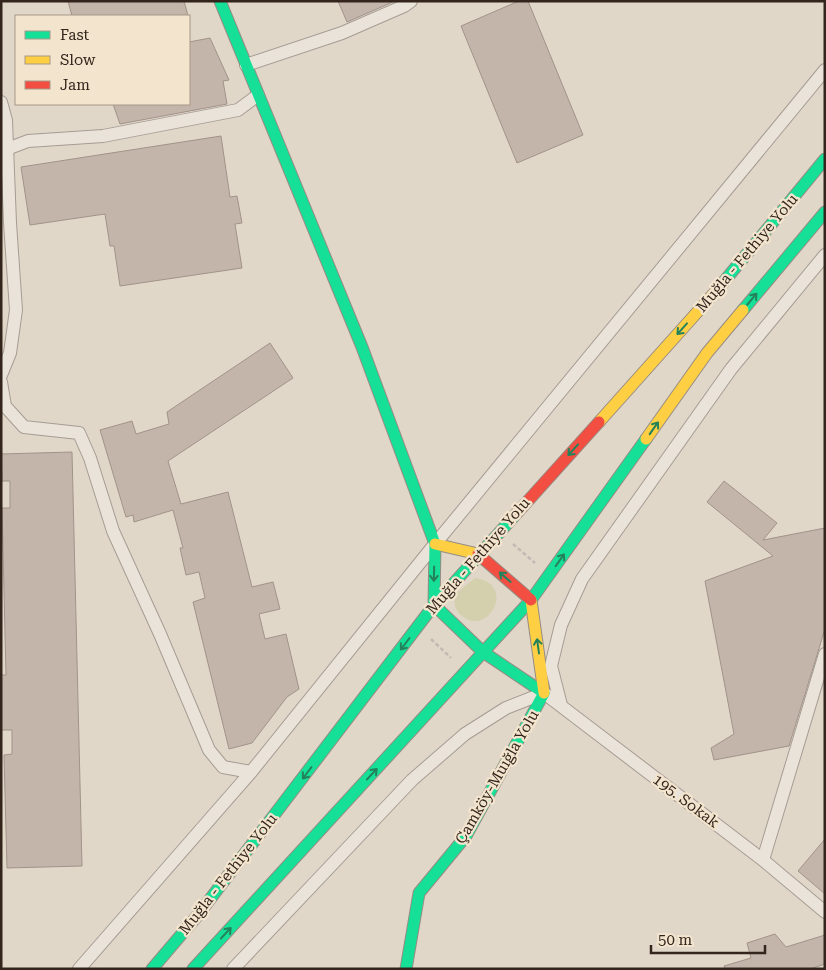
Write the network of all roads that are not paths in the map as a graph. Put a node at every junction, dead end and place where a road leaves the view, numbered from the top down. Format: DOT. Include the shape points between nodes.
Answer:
graph roads {
  1 [pos="220,1"];
  2 [pos="411,1"];
  3 [pos="246,64"];
  4 [pos="825,70"];
  5 [pos="258,95"];
  6 [pos="1,102"];
  7 [pos="8,149"];
  8 [pos="825,159"];
  9 [pos="825,212"];
  10 [pos="825,255"];
  11 [pos="1,375"];
  12 [pos="1,382"];
  13 [pos="435,544"];
  14 [pos="478,554"];
  15 [pos="531,600"];
  16 [pos="434,605"];
  17 [pos="484,652"];
  18 [pos="825,654"];
  19 [pos="544,693"];
  20 [pos="560,705"];
  21 [pos="251,772"];
  22 [pos="763,860"];
  23 [pos="825,912"];
  24 [pos="79,969"];
  25 [pos="152,969"];
  26 [pos="193,969"];
  27 [pos="234,969"];
  28 [pos="406,969"];
  1 -- 3 [label="main road"];
  2 -- 3 [label="street" via="342,33"];
  3 -- 5 [label="main road"];
  4 -- 13 [label="street"];
  5 -- 7 [label="street" via="238,110 103,136 28,141"];
  5 -- 13 [label="main road" via="362,347"];
  6 -- 7 [label="street"];
  7 -- 11 [label="street" via="16,310 10,353"];
  8 -- 14 [label="main road, Muğla - Fethiye Yolu, one-way" via="726,280"];
  15 -- 9 [label="main road, one-way" via="707,353"];
  10 -- 20 [label="street" via="731,369 582,579 561,625 552,666"];
  12 -- 21 [label="street" via="5,406 24,426 80,433 113,531 209,750 224,767"];
  13 -- 14 [label="main road"];
  13 -- 16 [label="main road, one-way"];
  13 -- 21 [label="street"];
  15 -- 14 [label="main road, one-way"];
  14 -- 16 [label="main road, Muğla - Fethiye Yolu"];
  15 -- 17 [label="main road"];
  19 -- 15 [label="main road, one-way"];
  16 -- 17 [label="main road"];
  16 -- 25 [label="main road, Muğla - Fethiye Yolu, one-way" via="222,883"];
  17 -- 19 [label="main road"];
  26 -- 17 [label="main road, one-way"];
  18 -- 22 [label="street"];
  19 -- 20 [label="street, 195. Sokak"];
  19 -- 27 [label="street" via="506,708 465,734 412,780"];
  19 -- 28 [label="main road, Çamköy-Muığla Yolu" via="466,836 419,893"];
  20 -- 22 [label="street, 195. Sokak"];
  21 -- 24 [label="street"];
  22 -- 23 [label="street, 195. Sokak"];
}
